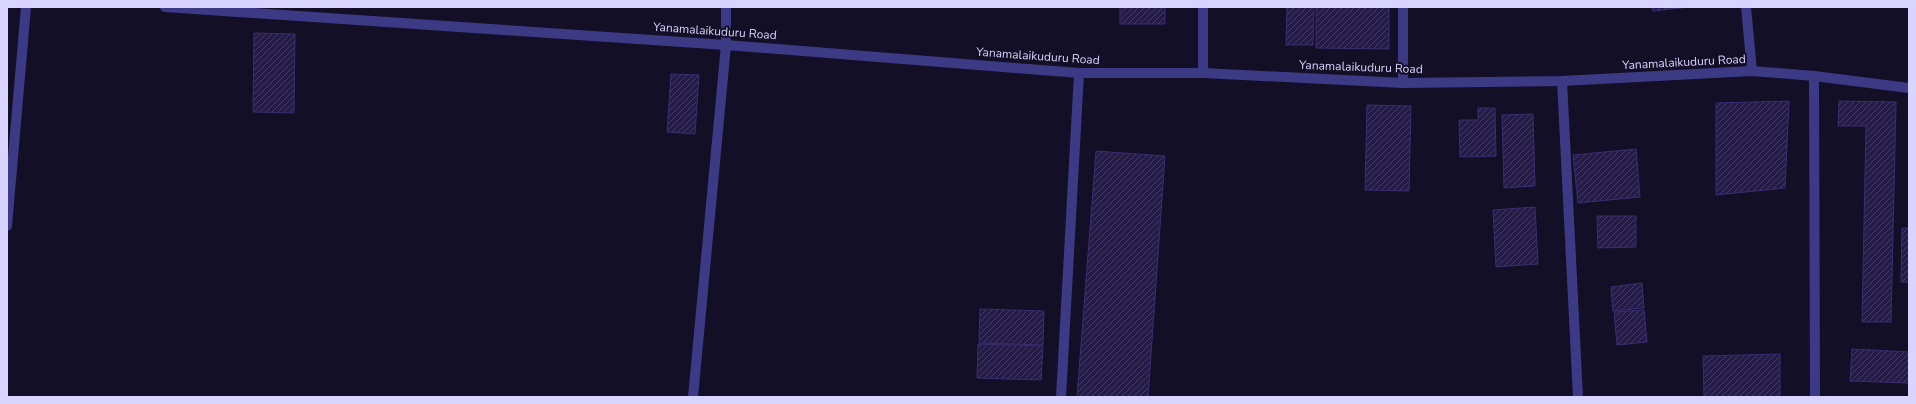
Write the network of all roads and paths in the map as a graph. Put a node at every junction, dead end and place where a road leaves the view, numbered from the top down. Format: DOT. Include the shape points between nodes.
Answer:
graph roads {
  1 [pos="26,7"];
  2 [pos="165,7"];
  3 [pos="726,7"];
  4 [pos="1203,7"];
  5 [pos="1402,7"];
  6 [pos="1746,7"];
  7 [pos="726,45"];
  8 [pos="1752,71"];
  9 [pos="1203,72"];
  10 [pos="1079,73"];
  11 [pos="1814,76"];
  12 [pos="1562,81"];
  13 [pos="1403,83"];
  14 [pos="1909,88"];
  15 [pos="7,226"];
  16 [pos="693,397"];
  17 [pos="1061,397"];
  18 [pos="1578,397"];
  19 [pos="1815,397"];
  1 -- 15 [label="street"];
  2 -- 7 [label="street, Yanamalaikuduru Road"];
  3 -- 7 [label="street"];
  4 -- 9 [label="street"];
  5 -- 13 [label="street"];
  6 -- 8 [label="street"];
  7 -- 10 [label="street, Yanamalaikuduru Road"];
  7 -- 16 [label="street"];
  8 -- 11 [label="street, Yanamalaikuduru Road"];
  8 -- 12 [label="street, Yanamalaikuduru Road"];
  9 -- 10 [label="street, Yanamalaikuduru Road"];
  9 -- 13 [label="street, Yanamalaikuduru Road"];
  10 -- 17 [label="street"];
  11 -- 14 [label="street, Yanamalaikuduru Road"];
  11 -- 19 [label="street"];
  12 -- 13 [label="street, Yanamalaikuduru Road"];
  12 -- 18 [label="street"];
}
